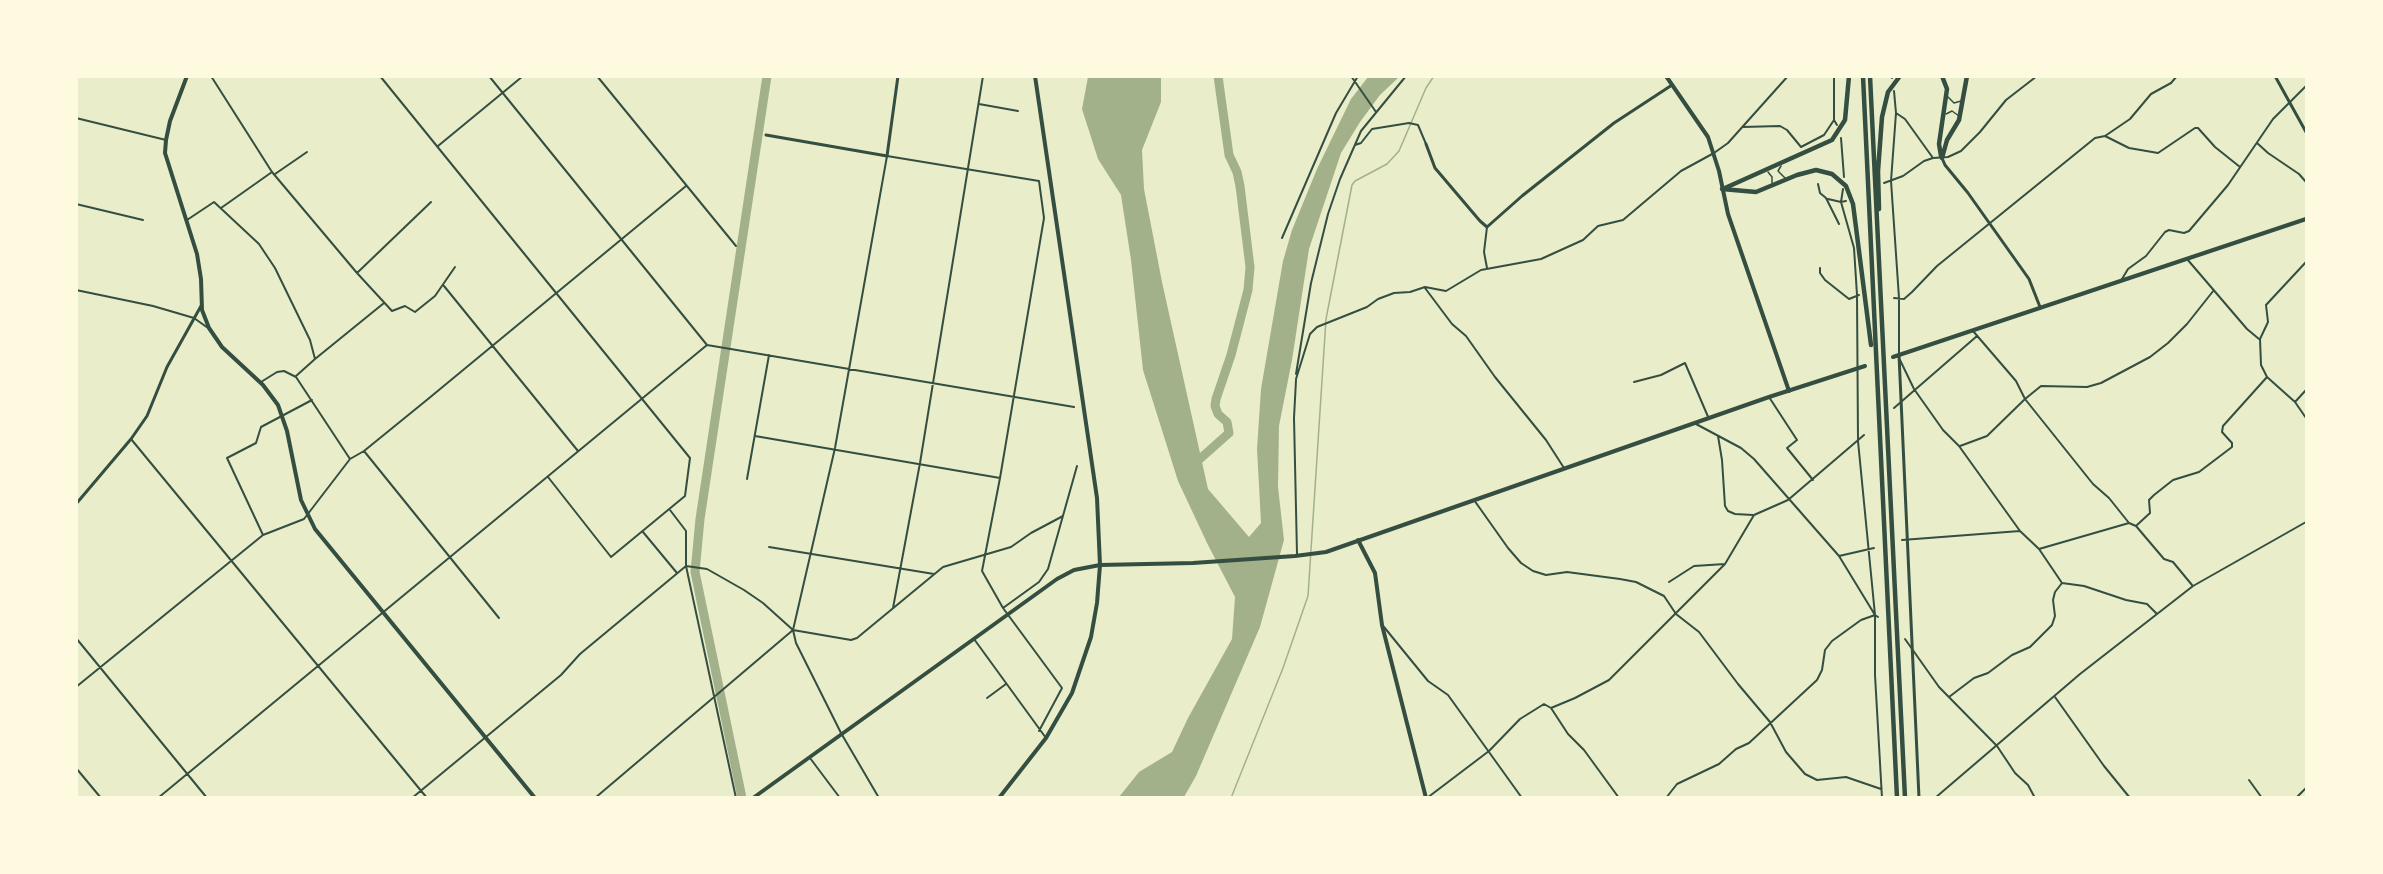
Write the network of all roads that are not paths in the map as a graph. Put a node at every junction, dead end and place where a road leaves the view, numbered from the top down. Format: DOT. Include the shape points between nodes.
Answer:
graph roads {
  1 [pos="187,76"];
  2 [pos="211,76"];
  3 [pos="380,76"];
  4 [pos="489,76"];
  5 [pos="523,76"];
  6 [pos="597,76"];
  7 [pos="898,76"];
  8 [pos="983,76"];
  9 [pos="1035,76"];
  10 [pos="1351,76"];
  11 [pos="1358,76"];
  12 [pos="1406,76"];
  13 [pos="1666,76"];
  14 [pos="1788,76"];
  15 [pos="1834,76"];
  16 [pos="1850,76"];
  17 [pos="1863,76"];
  18 [pos="1870,76"];
  19 [pos="1900,76"];
  20 [pos="1942,76"];
  21 [pos="1967,76"];
  22 [pos="2037,76"];
  23 [pos="2177,76"];
  24 [pos="2276,76"];
  25 [pos="1354,83"];
  26 [pos="1672,85"];
  27 [pos="2307,86"];
  28 [pos="1894,91"];
  29 [pos="503,93"];
  30 [pos="1947,96"];
  31 [pos="1963,98"];
  32 [pos="2291,103"];
  33 [pos="979,104"];
  34 [pos="1375,110"];
  35 [pos="1018,111"];
  36 [pos="1896,113"];
  37 [pos="1944,117"];
  38 [pos="76,118"];
  39 [pos="1834,120"];
  40 [pos="1959,120"];
  41 [pos="1837,125"];
  42 [pos="1743,127"];
  43 [pos="2307,132"];
  44 [pos="766,135"];
  45 [pos="2105,136"];
  46 [pos="1841,138"];
  47 [pos="166,140"];
  48 [pos="2257,142"];
  49 [pos="1426,144"];
  50 [pos="1355,145"];
  51 [pos="438,147"];
  52 [pos="307,152"];
  53 [pos="1714,153"];
  54 [pos="887,156"];
  55 [pos="1934,158"];
  56 [pos="1942,158"];
  57 [pos="1784,162"];
  58 [pos="2240,167"];
  59 [pos="969,170"];
  60 [pos="1764,171"];
  61 [pos="274,173"];
  62 [pos="1844,177"];
  63 [pos="1789,178"];
  64 [pos="1891,181"];
  65 [pos="1884,183"];
  66 [pos="2307,183"];
  67 [pos="1818,184"];
  68 [pos="686,186"];
  69 [pos="1770,186"];
  70 [pos="1722,189"];
  71 [pos="1843,189"];
  72 [pos="1826,198"];
  73 [pos="1846,201"];
  74 [pos="431,202"];
  75 [pos="1841,202"];
  76 [pos="76,204"];
  77 [pos="221,208"];
  78 [pos="2307,219"];
  79 [pos="143,220"];
  80 [pos="186,220"];
  81 [pos="1839,224"];
  82 [pos="1988,224"];
  83 [pos="1487,227"];
  84 [pos="620,238"];
  85 [pos="1282,238"];
  86 [pos="736,246"];
  87 [pos="2187,259"];
  88 [pos="2306,263"];
  89 [pos="455,267"];
  90 [pos="1487,268"];
  91 [pos="1820,268"];
  92 [pos="357,273"];
  93 [pos="2121,281"];
  94 [pos="444,286"];
  95 [pos="1425,287"];
  96 [pos="76,290"];
  97 [pos="2214,290"];
  98 [pos="555,292"];
  99 [pos="1858,295"];
  100 [pos="1894,298"];
  101 [pos="1899,298"];
  102 [pos="1881,301"];
  103 [pos="384,303"];
  104 [pos="202,305"];
  105 [pos="2040,307"];
  106 [pos="194,318"];
  107 [pos="209,328"];
  108 [pos="1973,331"];
  109 [pos="1977,336"];
  110 [pos="2260,339"];
  111 [pos="707,345"];
  112 [pos="491,346"];
  113 [pos="769,355"];
  114 [pos="1893,357"];
  115 [pos="1899,357"];
  116 [pos="315,358"];
  117 [pos="1865,366"];
  118 [pos="851,368"];
  119 [pos="1858,369"];
  120 [pos="296,377"];
  121 [pos="2267,378"];
  122 [pos="1296,379"];
  123 [pos="260,382"];
  124 [pos="932,382"];
  125 [pos="1634,382"];
  126 [pos="1876,383"];
  127 [pos="1914,389"];
  128 [pos="2307,390"];
  129 [pos="1789,391"];
  130 [pos="1014,396"];
  131 [pos="1769,397"];
  132 [pos="642,398"];
  133 [pos="2025,399"];
  134 [pos="312,400"];
  135 [pos="1901,401"];
  136 [pos="2295,402"];
  137 [pos="1074,406"];
  138 [pos="1894,408"];
  139 [pos="283,416"];
  140 [pos="2307,418"];
  141 [pos="1709,419"];
  142 [pos="1695,424"];
  143 [pos="1864,435"];
  144 [pos="755,436"];
  145 [pos="1718,436"];
  146 [pos="131,439"];
  147 [pos="1858,441"];
  148 [pos="1959,446"];
  149 [pos="835,448"];
  150 [pos="364,451"];
  151 [pos="578,451"];
  152 [pos="350,459"];
  153 [pos="920,463"];
  154 [pos="1077,466"];
  155 [pos="1564,468"];
  156 [pos="548,477"];
  157 [pos="1000,478"];
  158 [pos="747,479"];
  159 [pos="1813,480"];
  160 [pos="1474,500"];
  161 [pos="1788,500"];
  162 [pos="76,504"];
  163 [pos="670,510"];
  164 [pos="306,515"];
  165 [pos="1754,515"];
  166 [pos="1063,516"];
  167 [pos="2307,522"];
  168 [pos="2129,523"];
  169 [pos="2136,525"];
  170 [pos="2020,531"];
  171 [pos="643,532"];
  172 [pos="263,535"];
  173 [pos="1359,540"];
  174 [pos="1904,540"];
  175 [pos="769,547"];
  176 [pos="1874,548"];
  177 [pos="2039,549"];
  178 [pos="1869,550"];
  179 [pos="812,555"];
  180 [pos="985,555"];
  181 [pos="450,556"];
  182 [pos="1298,556"];
  183 [pos="1839,556"];
  184 [pos="231,561"];
  185 [pos="1725,564"];
  186 [pos="1101,565"];
  187 [pos="686,566"];
  188 [pos="901,569"];
  189 [pos="677,573"];
  190 [pos="934,574"];
  191 [pos="1669,582"];
  192 [pos="2062,583"];
  193 [pos="2193,586"];
  194 [pos="893,608"];
  195 [pos="1003,608"];
  196 [pos="382,612"];
  197 [pos="1009,614"];
  198 [pos="1676,614"];
  199 [pos="2157,614"];
  200 [pos="1877,616"];
  201 [pos="499,618"];
  202 [pos="1382,625"];
  203 [pos="793,630"];
  204 [pos="76,638"];
  205 [pos="974,639"];
  206 [pos="1905,639"];
  207 [pos="1912,646"];
  208 [pos="317,665"];
  209 [pos="101,668"];
  210 [pos="1006,684"];
  211 [pos="76,687"];
  212 [pos="1949,697"];
  213 [pos="2055,697"];
  214 [pos="987,698"];
  215 [pos="714,699"];
  216 [pos="1551,708"];
  217 [pos="1770,722"];
  218 [pos="1039,730"];
  219 [pos="841,733"];
  220 [pos="486,738"];
  221 [pos="1046,738"];
  222 [pos="1997,746"];
  223 [pos="1489,751"];
  224 [pos="808,756"];
  225 [pos="76,768"];
  226 [pos="187,773"];
  227 [pos="2249,780"];
  228 [pos="2307,788"];
  229 [pos="1882,789"];
  230 [pos="421,790"];
  231 [pos="1520,797"];
  232 [pos="101,798"];
  233 [pos="158,798"];
  234 [pos="207,798"];
  235 [pos="412,798"];
  236 [pos="427,798"];
  237 [pos="535,798"];
  238 [pos="595,798"];
  239 [pos="736,798"];
  240 [pos="753,798"];
  241 [pos="840,798"];
  242 [pos="879,798"];
  243 [pos="999,798"];
  244 [pos="1426,798"];
  245 [pos="1619,798"];
  246 [pos="1666,798"];
  247 [pos="1882,798"];
  248 [pos="1897,798"];
  249 [pos="1905,798"];
  250 [pos="1919,798"];
  251 [pos="1935,798"];
  252 [pos="2035,798"];
  253 [pos="2130,798"];
  254 [pos="2262,798"];
  255 [pos="2296,798"];
  1 -- 47 [label="main road"];
  2 -- 61 [label="street"];
  3 -- 51 [label="street"];
  4 -- 29 [label="street"];
  5 -- 29 [label="street"];
  6 -- 68 [label="street"];
  7 -- 54 [label="street"];
  8 -- 33 [label="street"];
  9 -- 186 [label="main road" via="1096,487"];
  10 -- 25 [label="street"];
  11 -- 25 [label="street"];
  12 -- 34 [label="street"];
  13 -- 26 [label="main road"];
  14 -- 42 [label="street"];
  15 -- 39 [label="street"];
  16 -- 57 [label="highway" via="1845,120 1838,135"];
  17 -- 126 [label="highway"];
  18 -- 102 [label="highway"];
  19 -- 102 [label="highway" via="1888,92 1882,117 1878,171"];
  20 -- 30 [label="highway"];
  21 -- 31 [label="highway"];
  22 -- 56 [label="street" via="2006,100 1961,151"];
  23 -- 45 [label="street"];
  24 -- 32 [label="street"];
  25 -- 34 [label="street"];
  25 -- 85 [label="street" via="1336,113"];
  26 -- 53 [label="main road" via="1702,126"];
  26 -- 83 [label="street" via="1614,123"];
  27 -- 32 [label="street"];
  28 -- 36 [label="street"];
  29 -- 51 [label="street"];
  29 -- 84 [label="street"];
  30 -- 31 [label="lane" via="1954,103"];
  30 -- 37 [label="highway"];
  31 -- 40 [label="highway"];
  32 -- 43 [label="street"];
  32 -- 48 [label="street" via="2273,119"];
  33 -- 35 [label="street"];
  33 -- 59 [label="street"];
  34 -- 50 [label="street"];
  36 -- 55 [label="street" via="1905,119"];
  36 -- 64 [label="street"];
  37 -- 40 [label="lane" via="1952,111"];
  37 -- 56 [label="highway" via="1939,144"];
  38 -- 47 [label="street"];
  39 -- 41 [label="street"];
  39 -- 42 [label="street" via="1824,135 1801,147 1780,126"];
  40 -- 56 [label="highway"];
  42 -- 53 [label="street"];
  44 -- 54 [label="street"];
  45 -- 58 [label="street" via="2129,148 2157,153 2198,128"];
  45 -- 82 [label="street" via="2095,138"];
  46 -- 62 [label="street"];
  47 -- 80 [label="main road" via="168,163"];
  48 -- 58 [label="street"];
  48 -- 66 [label="street"];
  49 -- 50 [label="street" via="1419,128 1410,123 1372,129"];
  49 -- 83 [label="street" via="1435,168"];
  50 -- 122 [label="street" via="1340,179 1319,250"];
  51 -- 98 [label="street"];
  52 -- 61 [label="street"];
  53 -- 70 [label="main road"];
  53 -- 90 [label="street" via="1681,171 1623,220 1598,226 1583,240 1541,259"];
  54 -- 59 [label="street"];
  54 -- 118 [label="street"];
  55 -- 56 [label="street"];
  55 -- 64 [label="street"];
  56 -- 82 [label="street"];
  57 -- 60 [label="highway"];
  57 -- 63 [label="lane" via="1778,171"];
  58 -- 93 [label="street" via="2189,231 2165,232 2146,255 2128,268"];
  59 -- 124 [label="street"];
  59 -- 130 [label="street" via="1039,181 1044,218"];
  60 -- 69 [label="lane" via="1773,177"];
  60 -- 70 [label="highway"];
  61 -- 77 [label="street"];
  61 -- 92 [label="street"];
  63 -- 69 [label="highway"];
  63 -- 126 [label="highway" via="1824,171 1840,180 1851,195"];
  64 -- 65 [label="street"];
  64 -- 101 [label="street"];
  67 -- 72 [label="street"];
  68 -- 84 [label="street"];
  68 -- 86 [label="street"];
  69 -- 70 [label="highway" via="1751,192"];
  70 -- 129 [label="main road"];
  71 -- 75 [label="street"];
  72 -- 75 [label="street"];
  72 -- 81 [label="street"];
  73 -- 75 [label="street"];
  74 -- 92 [label="street"];
  75 -- 99 [label="street" via="1854,248"];
  76 -- 79 [label="street"];
  77 -- 80 [label="street" via="214,202"];
  77 -- 116 [label="street" via="259,244 275,268"];
  78 -- 87 [label="main road"];
  80 -- 104 [label="main road" via="199,263"];
  82 -- 101 [label="street" via="1904,299"];
  82 -- 105 [label="street" via="2030,279"];
  83 -- 90 [label="street"];
  84 -- 98 [label="street"];
  84 -- 111 [label="street"];
  87 -- 93 [label="main road"];
  87 -- 97 [label="street"];
  88 -- 110 [label="street" via="2266,305 2268,322"];
  89 -- 94 [label="street"];
  90 -- 95 [label="street" via="1446,291"];
  91 -- 99 [label="street" via="1825,279 1849,299"];
  92 -- 103 [label="street"];
  93 -- 105 [label="main road"];
  94 -- 103 [label="street" via="415,312 405,306 392,311"];
  94 -- 112 [label="street"];
  95 -- 122 [label="street" via="1394,293 1320,326 1310,334"];
  95 -- 155 [label="street" via="1452,324 1467,336"];
  96 -- 106 [label="street"];
  97 -- 110 [label="street"];
  97 -- 133 [label="street" via="2187,324 2150,357 2094,385 2082,389 2041,386"];
  98 -- 112 [label="street"];
  98 -- 132 [label="street"];
  99 -- 119 [label="street"];
  100 -- 101 [label="street"];
  101 -- 115 [label="street"];
  102 -- 249 [label="highway"];
  103 -- 116 [label="street"];
  104 -- 106 [label="street"];
  104 -- 107 [label="main road"];
  105 -- 108 [label="main road"];
  106 -- 107 [label="street"];
  106 -- 146 [label="street" via="147,416"];
  107 -- 123 [label="main road" via="222,347"];
  108 -- 109 [label="street"];
  108 -- 115 [label="main road"];
  109 -- 127 [label="street"];
  109 -- 133 [label="street" via="2016,381"];
  110 -- 121 [label="street" via="2261,365"];
  111 -- 113 [label="street"];
  111 -- 132 [label="street"];
  112 -- 150 [label="street"];
  112 -- 151 [label="street"];
  113 -- 118 [label="street"];
  113 -- 144 [label="street"];
  114 -- 115 [label="main road"];
  115 -- 127 [label="street"];
  115 -- 135 [label="street"];
  116 -- 120 [label="street"];
  117 -- 119 [label="main road"];
  118 -- 124 [label="street"];
  118 -- 149 [label="street"];
  119 -- 129 [label="main road"];
  119 -- 147 [label="street"];
  120 -- 123 [label="street" via="284,371"];
  120 -- 134 [label="street"];
  121 -- 136 [label="street"];
  121 -- 169 [label="street" via="2223,426 2222,432 2232,447 2199,472 2173,480 2154,495 2149,500 2150,513"];
  122 -- 182 [label="street"];
  123 -- 139 [label="main road"];
  124 -- 130 [label="street"];
  124 -- 153 [label="street"];
  125 -- 141 [label="street" via="1685,363"];
  126 -- 248 [label="highway"];
  127 -- 135 [label="street"];
  127 -- 148 [label="street"];
  128 -- 136 [label="street"];
  129 -- 131 [label="main road"];
  130 -- 137 [label="street"];
  130 -- 157 [label="street"];
  131 -- 141 [label="main road"];
  131 -- 159 [label="street" via="1797,440 1787,448"];
  132 -- 151 [label="street"];
  132 -- 163 [label="street" via="690,458 685,496"];
  133 -- 148 [label="street" via="1987,436"];
  133 -- 168 [label="street"];
  134 -- 139 [label="street"];
  134 -- 152 [label="street"];
  135 -- 138 [label="street"];
  135 -- 174 [label="street"];
  136 -- 140 [label="street"];
  139 -- 164 [label="main road"];
  139 -- 172 [label="street" via="261,428 256,443 227,458"];
  141 -- 142 [label="main road"];
  142 -- 145 [label="street"];
  142 -- 155 [label="main road"];
  143 -- 147 [label="street"];
  144 -- 149 [label="street"];
  144 -- 158 [label="street"];
  145 -- 161 [label="street" via="1754,459"];
  145 -- 165 [label="street" via="1725,506 1735,514"];
  146 -- 162 [label="street"];
  146 -- 184 [label="street"];
  147 -- 159 [label="street"];
  147 -- 178 [label="street"];
  148 -- 170 [label="street"];
  149 -- 153 [label="street"];
  149 -- 179 [label="street"];
  150 -- 152 [label="street"];
  150 -- 181 [label="street"];
  151 -- 156 [label="street"];
  152 -- 164 [label="street"];
  153 -- 157 [label="street"];
  153 -- 188 [label="street"];
  154 -- 166 [label="street"];
  155 -- 160 [label="main road"];
  156 -- 171 [label="street" via="611,557"];
  156 -- 181 [label="street"];
  157 -- 180 [label="street"];
  159 -- 161 [label="street"];
  160 -- 173 [label="main road"];
  160 -- 198 [label="street" via="1508,548 1533,571 1636,582 1664,596"];
  161 -- 165 [label="street"];
  161 -- 183 [label="street"];
  163 -- 171 [label="street"];
  163 -- 187 [label="street" via="686,531"];
  164 -- 172 [label="street"];
  164 -- 196 [label="main road"];
  165 -- 185 [label="street"];
  166 -- 180 [label="street" via="1011,547"];
  166 -- 195 [label="street" via="1044,576"];
  167 -- 193 [label="street"];
  168 -- 169 [label="street"];
  168 -- 177 [label="street"];
  169 -- 193 [label="street"];
  170 -- 174 [label="street"];
  170 -- 177 [label="street"];
  171 -- 189 [label="street"];
  172 -- 184 [label="street"];
  173 -- 182 [label="main road"];
  173 -- 202 [label="main road" via="1375,573"];
  174 -- 207 [label="street"];
  175 -- 179 [label="street"];
  176 -- 178 [label="street"];
  177 -- 192 [label="street"];
  178 -- 183 [label="street"];
  178 -- 200 [label="street"];
  179 -- 188 [label="street"];
  179 -- 203 [label="street"];
  180 -- 190 [label="street" via="943,567"];
  180 -- 195 [label="street" via="983,576"];
  181 -- 196 [label="street"];
  181 -- 201 [label="street"];
  182 -- 186 [label="main road"];
  183 -- 200 [label="street"];
  184 -- 208 [label="street"];
  184 -- 209 [label="street"];
  185 -- 191 [label="street" via="1694,566"];
  185 -- 198 [label="street"];
  186 -- 197 [label="main road" via="1069,572"];
  186 -- 221 [label="main road" via="1096,613 1085,658"];
  187 -- 189 [label="street"];
  187 -- 203 [label="street" via="707,569 754,597"];
  187 -- 215 [label="street"];
  188 -- 190 [label="street"];
  188 -- 194 [label="street"];
  189 -- 220 [label="street"];
  190 -- 194 [label="street"];
  192 -- 199 [label="street" via="2147,604"];
  192 -- 212 [label="street" via="2053,600 2052,625 2030,647 1974,678"];
  193 -- 199 [label="street"];
  194 -- 203 [label="street" via="851,640"];
  195 -- 197 [label="street"];
  196 -- 208 [label="street"];
  196 -- 220 [label="main road"];
  197 -- 205 [label="main road"];
  197 -- 218 [label="street" via="1062,688"];
  198 -- 216 [label="street" via="1609,680"];
  198 -- 217 [label="street" via="1699,632"];
  199 -- 213 [label="street"];
  200 -- 217 [label="street" via="1861,620 1832,641 1825,650 1817,680"];
  200 -- 229 [label="street" via="1875,675"];
  202 -- 223 [label="street" via="1428,681 1448,695"];
  202 -- 244 [label="main road"];
  203 -- 215 [label="street"];
  203 -- 219 [label="street"];
  204 -- 209 [label="street"];
  205 -- 210 [label="street"];
  205 -- 219 [label="main road"];
  206 -- 207 [label="street"];
  207 -- 212 [label="street"];
  207 -- 250 [label="street"];
  208 -- 226 [label="street"];
  208 -- 230 [label="street"];
  209 -- 211 [label="street"];
  209 -- 226 [label="street"];
  210 -- 214 [label="street"];
  210 -- 218 [label="street"];
  212 -- 222 [label="street"];
  213 -- 222 [label="street"];
  213 -- 253 [label="street"];
  215 -- 238 [label="street"];
  215 -- 239 [label="street"];
  216 -- 223 [label="street" via="1544,704 1520,719"];
  216 -- 245 [label="street"];
  217 -- 229 [label="street" via="1786,752 1805,774 1825,780 1846,777"];
  217 -- 246 [label="street" via="1719,764 1677,784"];
  218 -- 221 [label="street"];
  219 -- 224 [label="main road"];
  219 -- 242 [label="street"];
  220 -- 230 [label="street"];
  220 -- 237 [label="main road"];
  221 -- 243 [label="main road"];
  222 -- 251 [label="street"];
  222 -- 252 [label="street"];
  223 -- 231 [label="street"];
  223 -- 244 [label="street"];
  224 -- 240 [label="main road"];
  224 -- 241 [label="street"];
  225 -- 232 [label="street"];
  226 -- 233 [label="street"];
  226 -- 234 [label="street"];
  227 -- 254 [label="street"];
  228 -- 255 [label="street"];
  229 -- 247 [label="street"];
  230 -- 235 [label="street"];
  230 -- 236 [label="street"];
}
